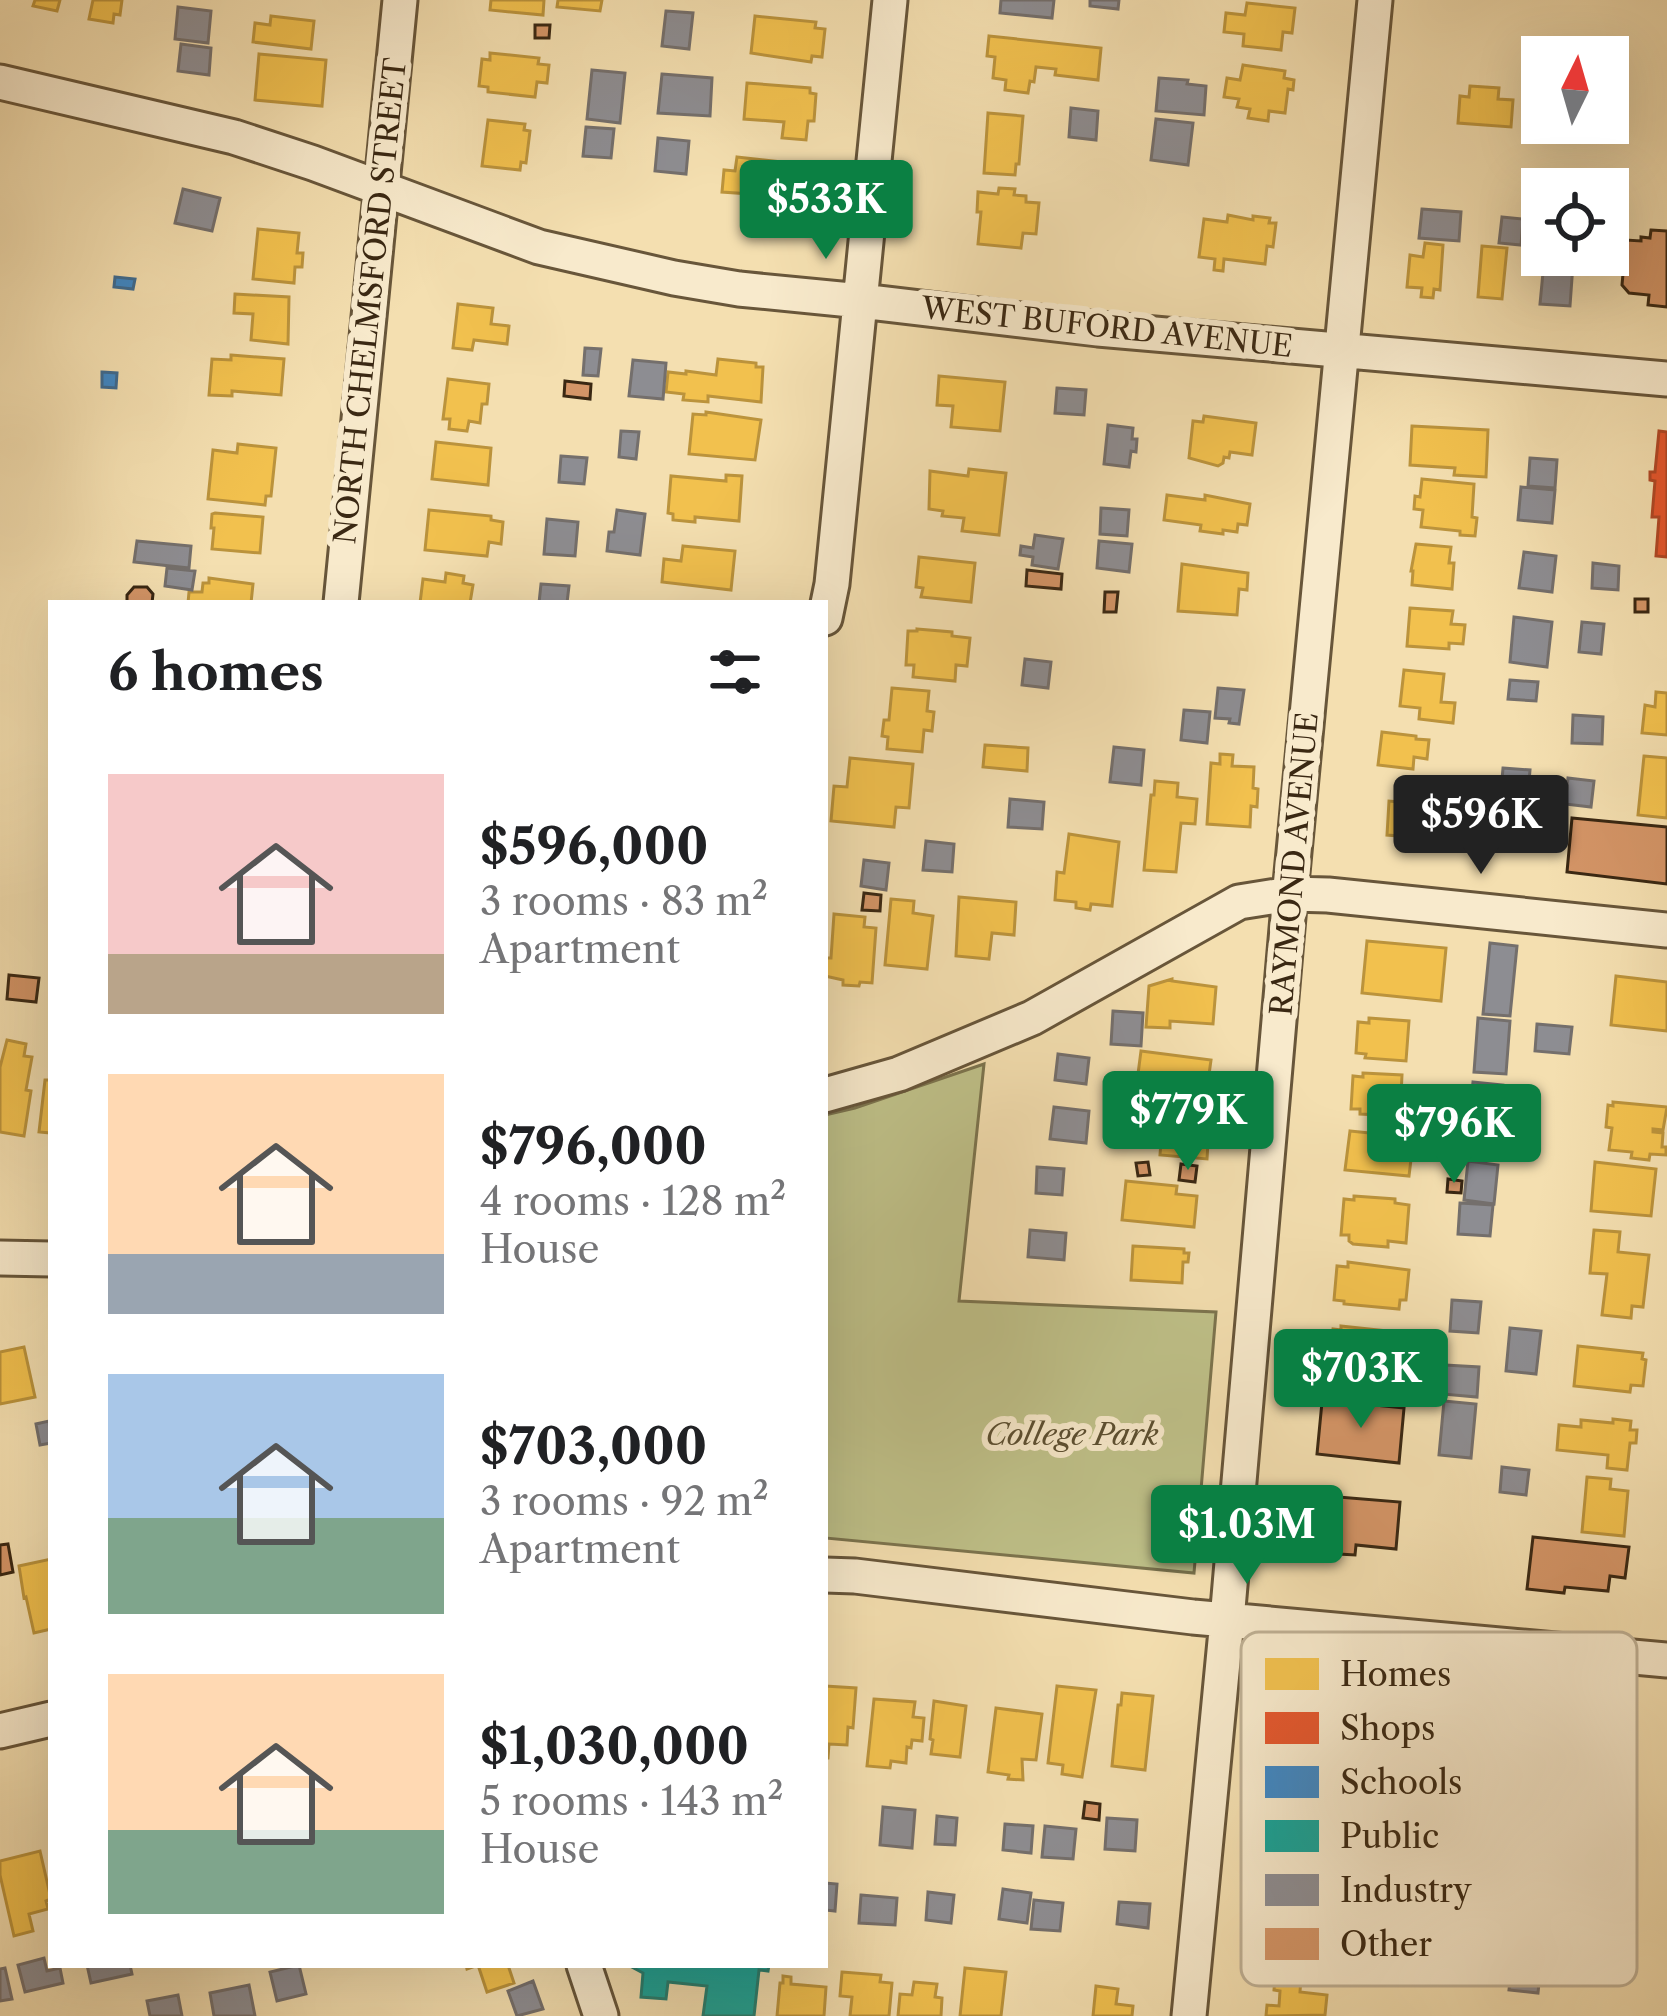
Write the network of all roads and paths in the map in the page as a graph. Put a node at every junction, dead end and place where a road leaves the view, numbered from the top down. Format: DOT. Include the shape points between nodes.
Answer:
graph roads {
  1 [pos="400,0"];
  2 [pos="890,0"];
  3 [pos="1375,0"];
  4 [pos="0,82"];
  5 [pos="381,190"];
  6 [pos="861,301"];
  7 [pos="1340,351"];
  8 [pos="1667,379"];
  9 [pos="341,600"];
  10 [pos="828,603"];
  11 [pos="1290,894"];
  12 [pos="1667,930"];
  13 [pos="828,1094"];
  14 [pos="0,1258"];
  15 [pos="48,1259"];
  16 [pos="828,1576"];
  17 [pos="1227,1620"];
  18 [pos="1359,1632"];
  19 [pos="1637,1657"];
  20 [pos="1667,1660"];
  21 [pos="48,1720"];
  22 [pos="0,1731"];
  23 [pos="585,1968"];
  24 [pos="601,2016"];
  25 [pos="1190,2016"];
  1 -- 5 [label="street, NORTH CHELMSFORD STREET"];
  2 -- 6 [label="street"];
  3 -- 7 [label="street, RAYMOND AVENUE"];
  4 -- 5 [label="street, WEST BUFORD AVENUE" via="234,137"];
  5 -- 6 [label="street, WEST BUFORD AVENUE" via="539,247 739,290"];
  5 -- 9 [label="street, NORTH CHELMSFORD STREET"];
  6 -- 7 [label="street, WEST BUFORD AVENUE"];
  6 -- 10 [label="street"];
  7 -- 8 [label="street, WEST BUFORD AVENUE"];
  7 -- 11 [label="street, RAYMOND AVENUE"];
  11 -- 12 [label="street"];
  11 -- 13 [label="street" via="1239,902 1033,1018"];
  11 -- 17 [label="street, RAYMOND AVENUE"];
  14 -- 15 [label="street"];
  16 -- 17 [label="street"];
  17 -- 18 [label="street"];
  17 -- 25 [label="street, RAYMOND AVENUE"];
  19 -- 20 [label="street"];
  21 -- 22 [label="street"];
  23 -- 24 [label="street"];
}
